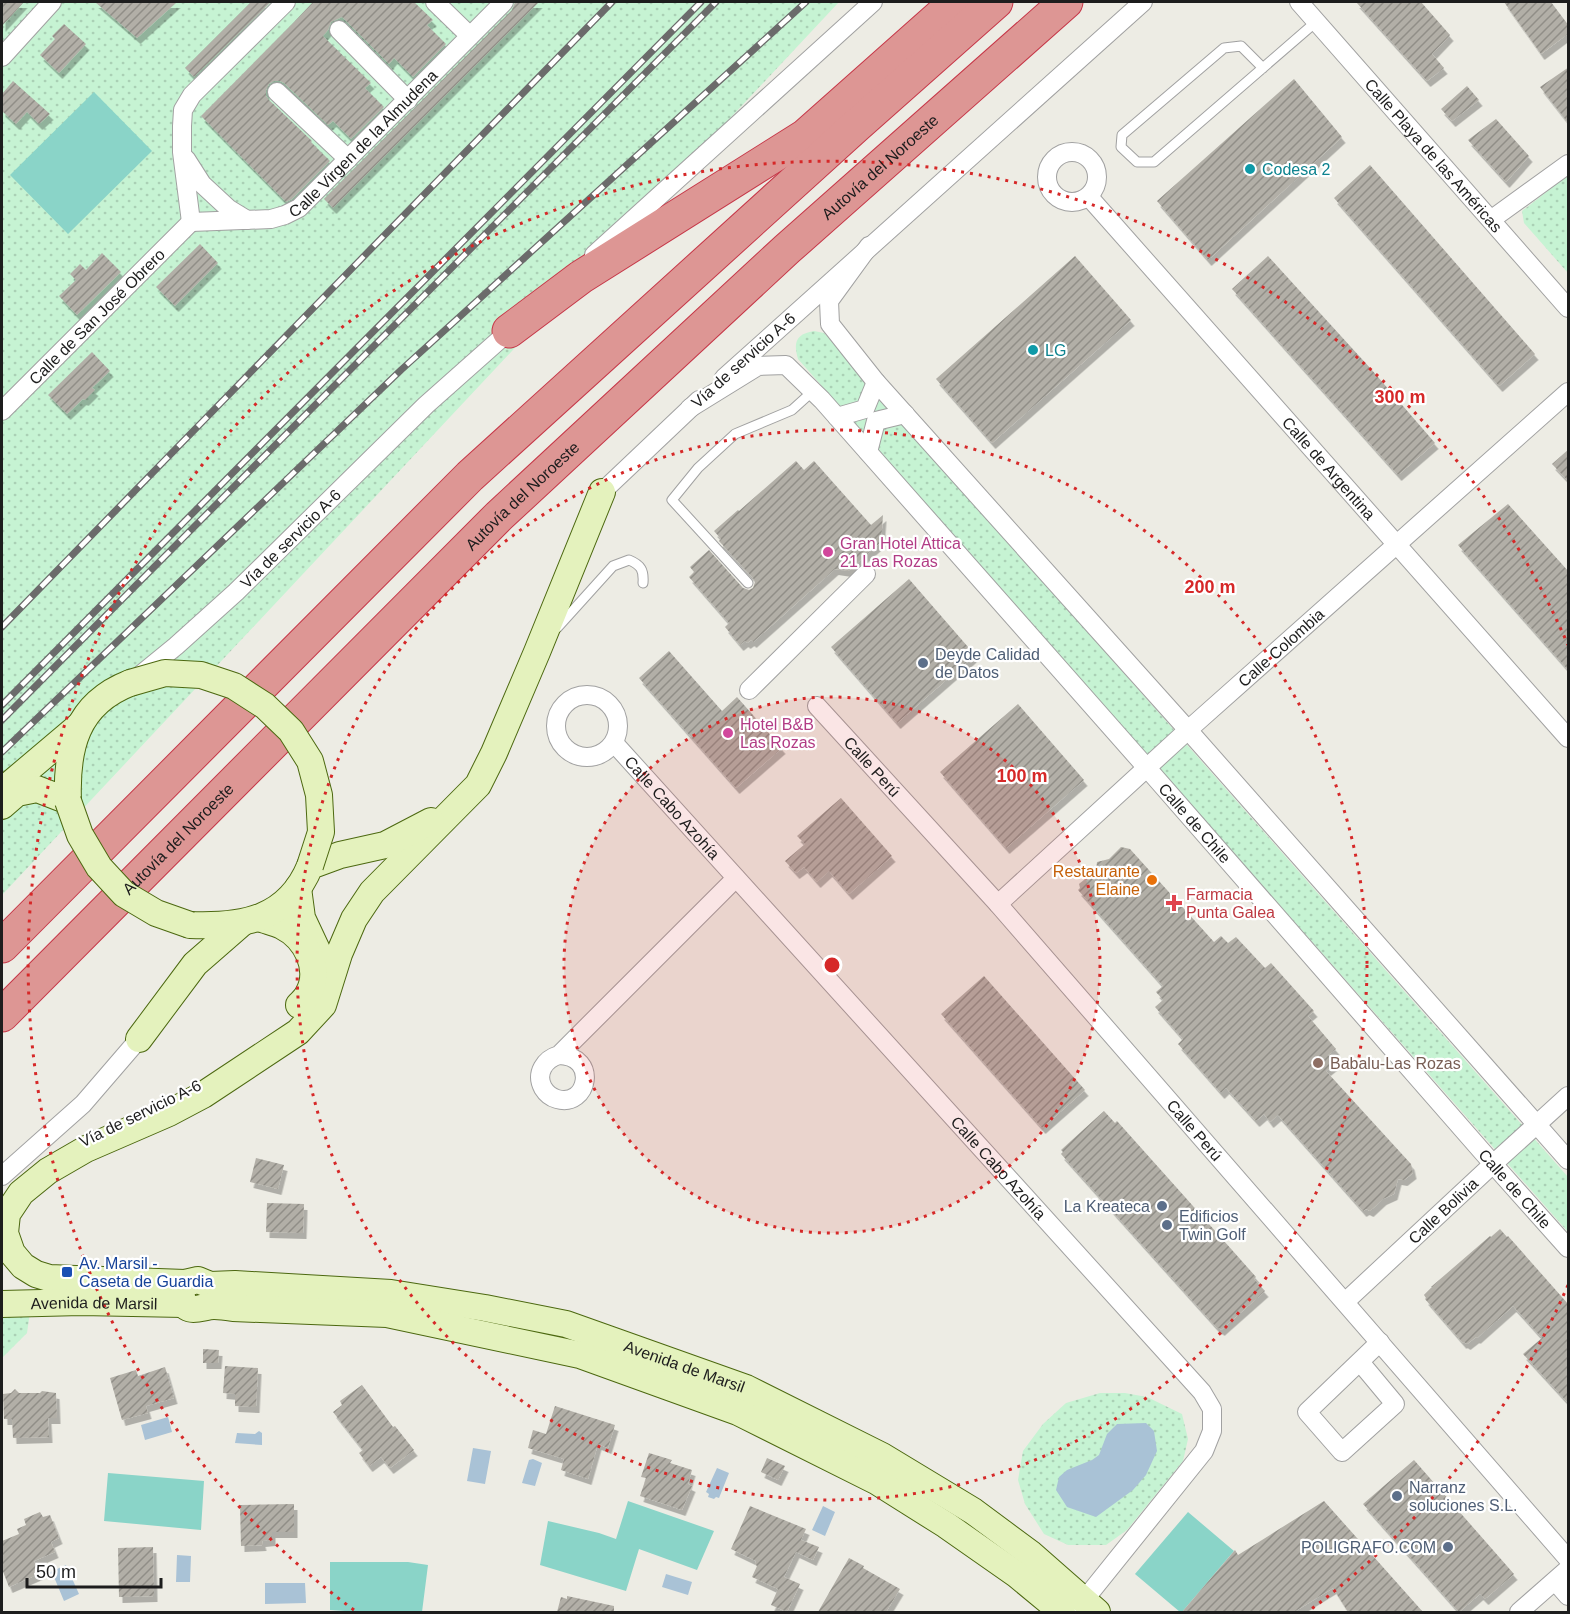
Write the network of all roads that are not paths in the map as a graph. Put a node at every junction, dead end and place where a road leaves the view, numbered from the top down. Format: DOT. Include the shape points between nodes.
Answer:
graph roads {
  1 [pos="52,2"];
  2 [pos="286,2"];
  3 [pos="435,2"];
  4 [pos="504,2"];
  5 [pos="873,2"];
  6 [pos="956,2"];
  7 [pos="996,2"];
  8 [pos="1066,2"];
  9 [pos="1143,2"];
  10 [pos="1299,2"];
  11 [pos="1317,21"];
  12 [pos="339,30"];
  13 [pos="470,36"];
  14 [pos="2,57"];
  15 [pos="1263,68"];
  16 [pos="277,92"];
  17 [pos="408,100"];
  18 [pos="182,152"];
  19 [pos="348,159"];
  20 [pos="1569,164"];
  21 [pos="1089,197"];
  22 [pos="1492,219"];
  23 [pos="247,220"];
  24 [pos="191,222"];
  25 [pos="869,246"];
  26 [pos="1569,308"];
  27 [pos="509,331"];
  28 [pos="876,382"];
  29 [pos="813,391"];
  30 [pos="1569,393"];
  31 [pos="690,408"];
  32 [pos="2,411"];
  33 [pos="905,414"];
  34 [pos="837,417"];
  35 [pos="868,452"];
  36 [pos="602,492"];
  37 [pos="1397,545"];
  38 [pos="866,574"];
  39 [pos="643,583"];
  40 [pos="748,583"];
  41 [pos="535,656"];
  42 [pos="130,683"];
  43 [pos="749,690"];
  44 [pos="817,706"];
  45 [pos="79,726"];
  46 [pos="1188,730"];
  47 [pos="1569,738"];
  48 [pos="614,743"];
  49 [pos="1147,768"];
  50 [pos="2,791"];
  51 [pos="68,801"];
  52 [pos="460,804"];
  53 [pos="2,806"];
  54 [pos="304,877"];
  55 [pos="736,878"];
  56 [pos="998,904"];
  57 [pos="251,921"];
  58 [pos="2,946"];
  59 [pos="6,1012"];
  60 [pos="139,1039"];
  61 [pos="559,1055"];
  62 [pos="243,1069"];
  63 [pos="1569,1095"];
  64 [pos="1537,1123"];
  65 [pos="1569,1160"];
  66 [pos="1493,1164"];
  67 [pos="2,1176"];
  68 [pos="2,1206"];
  69 [pos="1569,1248"];
  70 [pos="7,1256"];
  71 [pos="198,1295"];
  72 [pos="81,1302"];
  73 [pos="1345,1302"];
  74 [pos="2,1304"];
  75 [pos="1380,1342"];
  76 [pos="1360,1362"];
  77 [pos="1397,1362"];
  78 [pos="1376,1381"];
  79 [pos="1569,1559"];
  80 [pos="1562,1575"];
  81 [pos="1569,1596"];
  82 [pos="1085,1608"];
  83 [pos="1062,1612"];
  84 [pos="1520,1612"];
  1 -- 14 [label="street"];
  2 -- 18 [label="street" via="192,96 183,110"];
  3 -- 13 [label="street"];
  4 -- 13 [label="street, Calle Virgen de la Almudena"];
  5 -- 27 [label="street, Vía de servicio A-6"];
  6 -- 27 [label="highway" via="805,136 581,277"];
  7 -- 58 [label="highway" via="470,476"];
  8 -- 59 [label="highway, Autovía del Noroeste" via="786,249 499,516"];
  9 -- 25 [label="street, Vía de servicio A-6"];
  10 -- 11 [label="street, Calle Playa de las Américas"];
  11 -- 15 [label="lane"];
  11 -- 22 [label="street, Calle Playa de las Américas"];
  12 -- 17 [label="street"];
  13 -- 17 [label="street, Calle Virgen de la Almudena"];
  15 -- 15 [label="lane" via="1154,162 1137,162 1121,147 1122,135 1224,48 1241,46"];
  16 -- 19 [label="street"];
  17 -- 19 [label="street, Calle Virgen de la Almudena"];
  18 -- 23 [label="street" via="202,184"];
  18 -- 24 [label="street"];
  19 -- 23 [label="street, Calle Virgen de la Almudena" via="298,208 271,219"];
  20 -- 22 [label="street"];
  21 -- 37 [label="street, Calle de Argentina"];
  22 -- 26 [label="street, Calle Playa de las Américas"];
  23 -- 24 [label="street, Calle Virgen de la Almudena"];
  24 -- 32 [label="street, Calle de San José Obrero"];
  25 -- 28 [label="street" via="830,301 830,324"];
  25 -- 31 [label="street, Vía de servicio A-6"];
  27 -- 42 [label="street, Vía de servicio A-6" via="426,405 236,592"];
  28 -- 33 [label="street"];
  28 -- 34 [label="street" via="865,409"];
  29 -- 31 [label="street, Calle de Chile" via="786,365 758,366"];
  29 -- 34 [label="street, Calle de Chile"];
  29 -- 40 [label="lane" via="792,410 735,434 672,500"];
  30 -- 37 [label="street, Calle Colombia"];
  31 -- 36 [label="street, Vía de servicio A-6"];
  33 -- 35 [label="street" via="876,421"];
  33 -- 46 [label="street"];
  34 -- 35 [label="street, Calle de Chile"];
  35 -- 49 [label="street, Calle de Chile"];
  36 -- 41 [label="street, Vía de servicio A-6"];
  37 -- 46 [label="street, Calle Colombia"];
  37 -- 47 [label="street, Calle de Argentina"];
  38 -- 43 [label="street"];
  39 -- 41 [label="lane" via="644,573 637,563 629,560 613,566"];
  41 -- 52 [label="street, Vía de servicio A-6" via="478,785"];
  42 -- 45 [label="street" via="96,704"];
  42 -- 54 [label="street, bridge" via="165,673 201,675 234,686 265,706 291,731 310,760 319,795 321,832"];
  44 -- 56 [label="street, Calle Perú"];
  45 -- 50 [label="street"];
  45 -- 51 [label="street" via="67,775"];
  46 -- 49 [label="street, Calle Colombia"];
  46 -- 64 [label="street"];
  48 -- 55 [label="street, Calle Cabo Azohía"];
  49 -- 56 [label="street, Calle Colombia"];
  49 -- 66 [label="street, Calle de Chile"];
  51 -- 53 [label="street" via="37,789 17,793"];
  51 -- 57 [label="street, bridge" via="80,835 99,867 124,894 156,913 190,925"];
  52 -- 54 [label="street, Vía de servicio A-6" via="385,845 340,855"];
  52 -- 62 [label="street, Vía de servicio A-6" via="372,892 354,919 323,1005 298,1032"];
  54 -- 57 [label="street" via="281,906"];
  54 -- 62 [label="street, Vía de servicio A-6" via="302,918 322,958 319,994 301,1018"];
  55 -- 61 [label="street"];
  55 -- 82 [label="street, Calle Cabo Azohía" via="1202,1392 1212,1409 1212,1431 1204,1451"];
  56 -- 73 [label="street, Calle Perú"];
  57 -- 60 [label="street, Vía de servicio A-6" via="195,964"];
  57 -- 68 [label="street, Vía de servicio A-6" via="284,927 303,941 312,960 309,994 291,1016 236,1062 199,1086 43,1162 19,1181"];
  60 -- 67 [label="street, Vía de servicio A-6" via="83,1104"];
  62 -- 70 [label="street, Vía de servicio A-6" via="186,1104 86,1149 21,1192 7,1214"];
  63 -- 64 [label="street, Calle Bolivia"];
  64 -- 65 [label="street"];
  64 -- 66 [label="street, Calle Bolivia"];
  66 -- 69 [label="street, Calle de Chile"];
  66 -- 73 [label="street, Calle Bolivia"];
  70 -- 71 [label="street, Avenida de Marsil" via="49,1278"];
  70 -- 72 [label="street, Vía de servicio A-6" via="14,1277 35,1292"];
  71 -- 72 [label="street, Avenida de Marsil"];
  71 -- 82 [label="street, Avenida de Marsil" via="235,1284 391,1293 566,1324 658,1356 746,1388 882,1456 973,1511 1031,1554"];
  71 -- 83 [label="street, Avenida de Marsil" via="233,1308 387,1314 580,1355 738,1412 876,1481 1016,1574"];
  72 -- 74 [label="street, Avenida de Marsil"];
  73 -- 75 [label="street, Calle Perú"];
  75 -- 76 [label="street"];
  75 -- 77 [label="street, Calle Perú"];
  76 -- 78 [label="street"];
  76 -- 78 [label="street" via="1307,1412 1342,1452 1395,1404"];
  77 -- 78 [label="street"];
  77 -- 79 [label="street, Calle Perú"];
  80 -- 81 [label="street"];
  80 -- 84 [label="street"];
}
